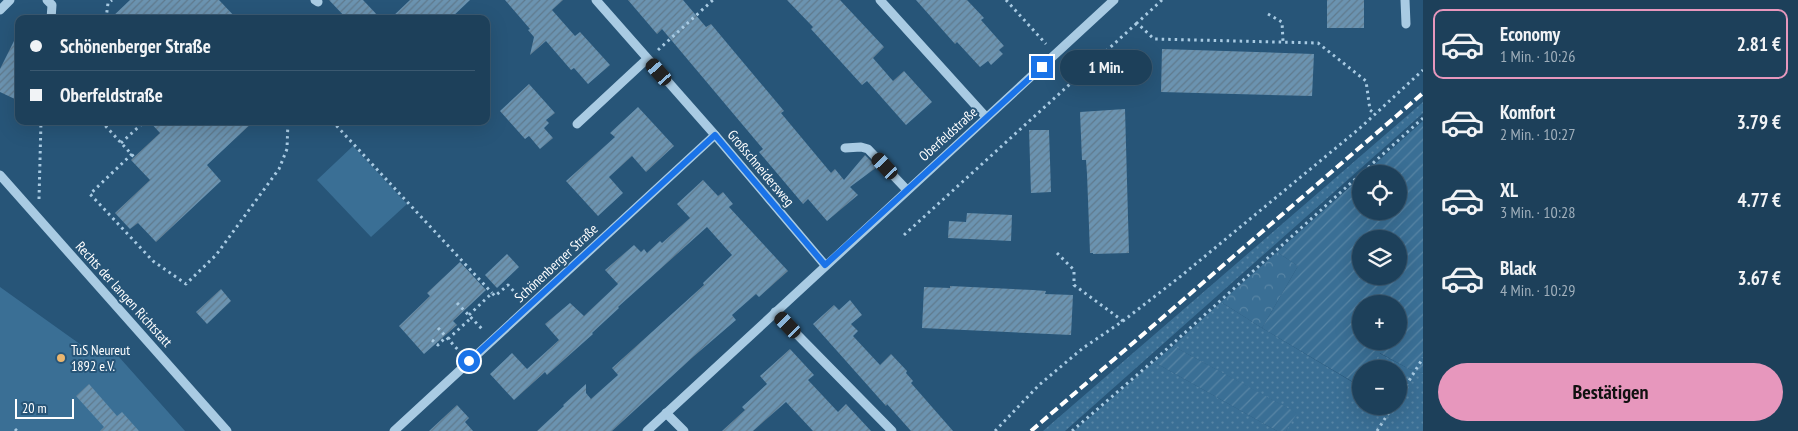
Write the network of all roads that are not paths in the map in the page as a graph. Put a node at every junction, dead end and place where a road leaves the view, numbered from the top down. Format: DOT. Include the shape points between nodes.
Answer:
graph roads {
  1 [pos="10,0"];
  2 [pos="47,0"];
  3 [pos="596,0"];
  4 [pos="880,0"];
  5 [pos="1114,0"];
  6 [pos="1405,0"];
  7 [pos="0,10"];
  8 [pos="51,15"];
  9 [pos="1406,24"];
  10 [pos="648,59"];
  11 [pos="986,118"];
  12 [pos="577,124"];
  13 [pos="715,135"];
  14 [pos="844,148"];
  15 [pos="0,175"];
  16 [pos="907,190"];
  17 [pos="825,265"];
  18 [pos="775,312"];
  19 [pos="666,413"];
  20 [pos="227,431"];
  21 [pos="394,431"];
  22 [pos="646,431"];
  23 [pos="684,431"];
  24 [pos="892,431"];
  1 -- 7 [label="street"];
  2 -- 8 [label="street" via="52,5"];
  3 -- 10 [label="street, Großschneidersweg"];
  4 -- 11 [label="street"];
  5 -- 11 [label="street, Oberfeldstraße"];
  6 -- 9 [label="street"];
  10 -- 12 [label="street"];
  10 -- 13 [label="street, Großschneidersweg"];
  11 -- 16 [label="street, Oberfeldstraße"];
  13 -- 17 [label="street, Großschneidersweg"];
  13 -- 21 [label="street, Schönenberger Straße"];
  14 -- 16 [label="street" via="868,150"];
  15 -- 20 [label="street, Rechts der langen Richtstatt"];
  16 -- 17 [label="street, Oberfeldstraße"];
  17 -- 18 [label="street, Oberfeldstraße"];
  18 -- 19 [label="street, Oberfeldstraße"];
  18 -- 24 [label="street"];
  19 -- 22 [label="street, Oberfeldstraße"];
  19 -- 23 [label="street"];
}
